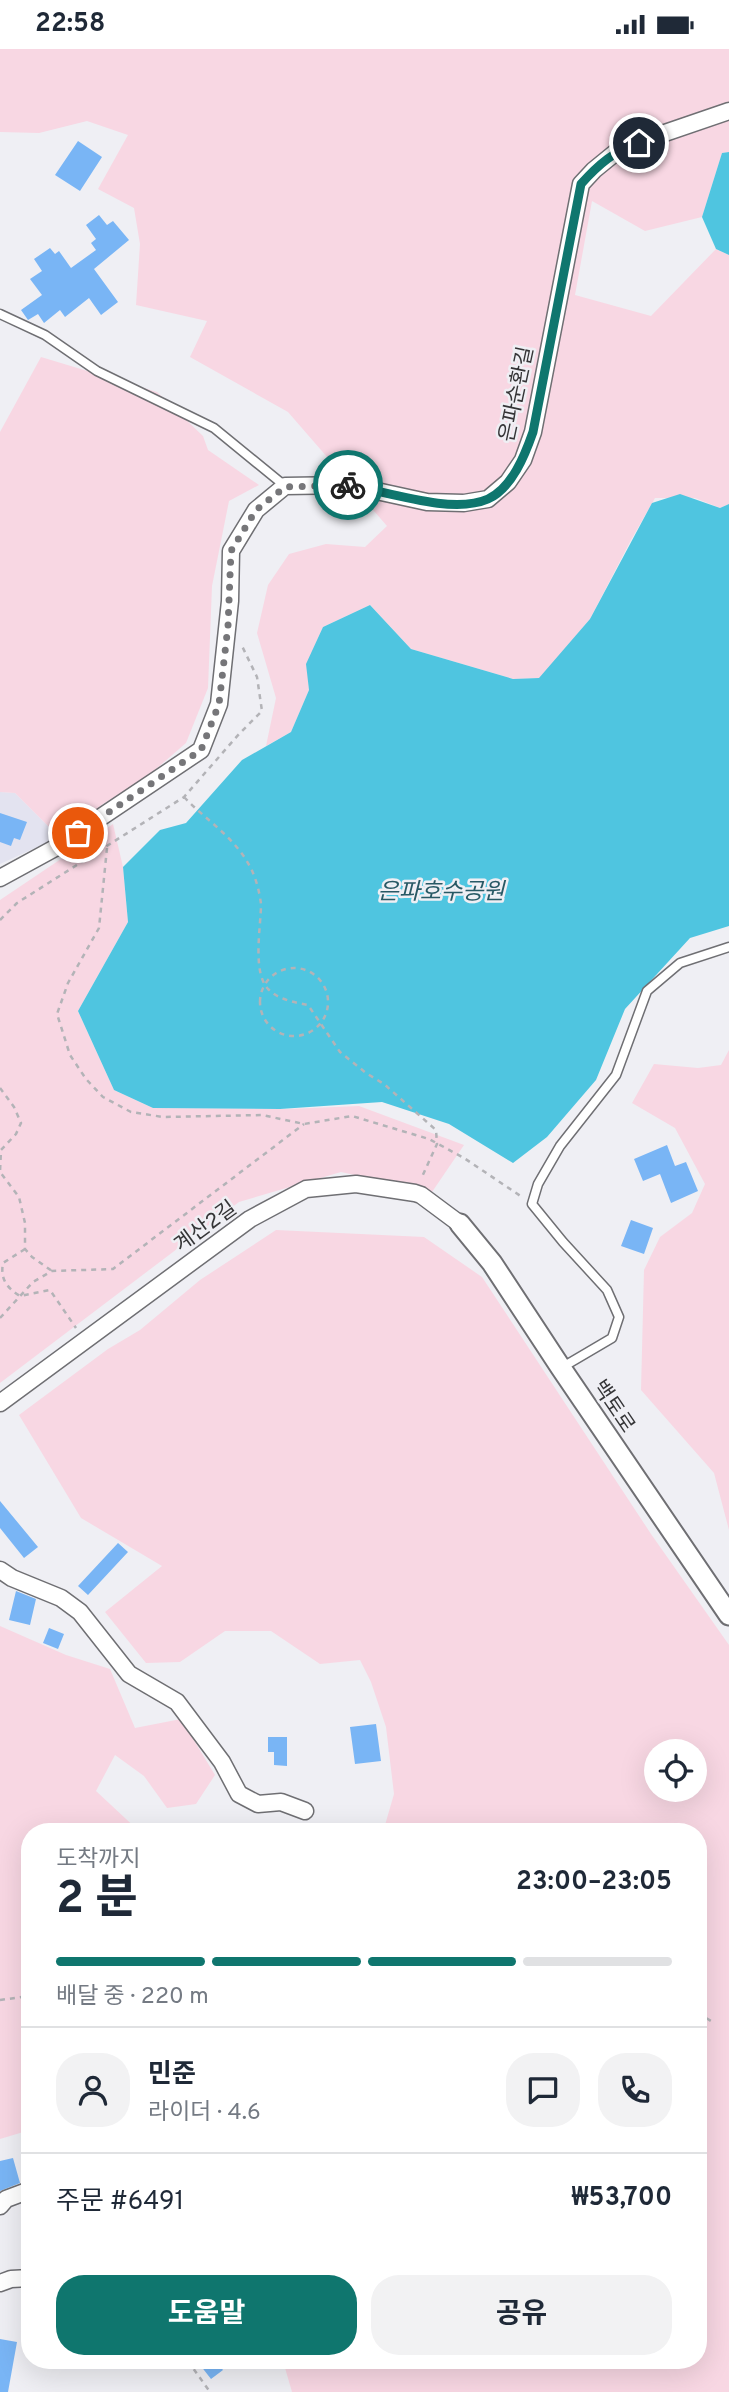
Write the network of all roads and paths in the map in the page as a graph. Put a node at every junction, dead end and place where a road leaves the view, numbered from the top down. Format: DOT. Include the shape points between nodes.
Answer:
graph roads {
  1 [pos="729,111"];
  2 [pos="0,314"];
  3 [pos="285,487"];
  4 [pos="184,797"];
  5 [pos="107,848"];
  6 [pos="0,878"];
  7 [pos="729,947"];
  8 [pos="264,983"];
  9 [pos="321,1023"];
  10 [pos="0,1088"];
  11 [pos="303,1124"];
  12 [pos="438,1144"];
  13 [pos="415,1193"];
  14 [pos="532,1204"];
  15 [pos="460,1224"];
  16 [pos="25,1248"];
  17 [pos="52,1271"];
  18 [pos="20,1296"];
  19 [pos="0,1318"];
  20 [pos="84,1339"];
  21 [pos="561,1369"];
  22 [pos="0,1403"];
  23 [pos="0,1570"];
  24 [pos="729,1615"];
  25 [pos="305,1811"];
  26 [pos="21,1997"];
  27 [pos="0,2000"];
  28 [pos="707,2019"];
  29 [pos="711,2021"];
  30 [pos="21,2193"];
  31 [pos="0,2206"];
  32 [pos="21,2278"];
  33 [pos="0,2283"];
  34 [pos="194,2369"];
  35 [pos="210,2392"];
  1 -- 3 [label="street, 은파순환길" via="621,148 581,184 533,432 523,460 508,482 488,499 427,502 349,485"];
  2 -- 3 [label="lane" via="46,335 97,371 214,428"];
  3 -- 6 [label="street" via="256,510 231,551 219,704 201,750 55,848"];
  4 -- 8 [label="path" via="218,826 243,854 254,875 261,902 258,951"];
  5 -- 11 [label="path" via="99,928 68,983 57,1014 70,1055 86,1079 103,1097 131,1112 163,1117 262,1115"];
  7 -- 14 [label="lane" via="680,963 648,991 616,1075 559,1146"];
  8 -- 9 [label="path" via="288,1002 308,1005"];
  8 -- 9 [label="path" via="259,1000 272,1029 292,1037 313,1031"];
  8 -- 9 [label="path" via="276,973 299,968 320,979 328,1001"];
  9 -- 12 [label="path" via="340,1052 436,1130"];
  10 -- 16 [label="path" via="21,1122 1,1150 0,1172 19,1198"];
  11 -- 12 [label="path" via="352,1116"];
  11 -- 17 [label="path" via="113,1269"];
  12 -- 13 [label="path"];
  12 -- 14 [label="path"];
  13 -- 15 [label="street, 계산2길"];
  13 -- 20 [label="street, 계산2길" via="356,1184 306,1189 250,1219"];
  14 -- 21 [label="lane" via="607,1290 619,1317 612,1338"];
  15 -- 21 [label="street, 백토로" via="492,1263"];
  16 -- 17 [label="path"];
  16 -- 18 [label="path" via="3,1263 1,1272 7,1287"];
  17 -- 18 [label="path"];
  18 -- 19 [label="path"];
  18 -- 20 [label="path" via="50,1290"];
  20 -- 22 [label="street, 계산2길"];
  21 -- 24 [label="street, 백토로"];
  23 -- 25 [label="street" via="61,1598 80,1612 129,1674 177,1702 222,1762 239,1794 258,1804 281,1801"];
  26 -- 27 [label="path"];
  28 -- 29 [label="path"];
  30 -- 31 [label="street"];
  32 -- 33 [label="street"];
  34 -- 35 [label="path"];
}
